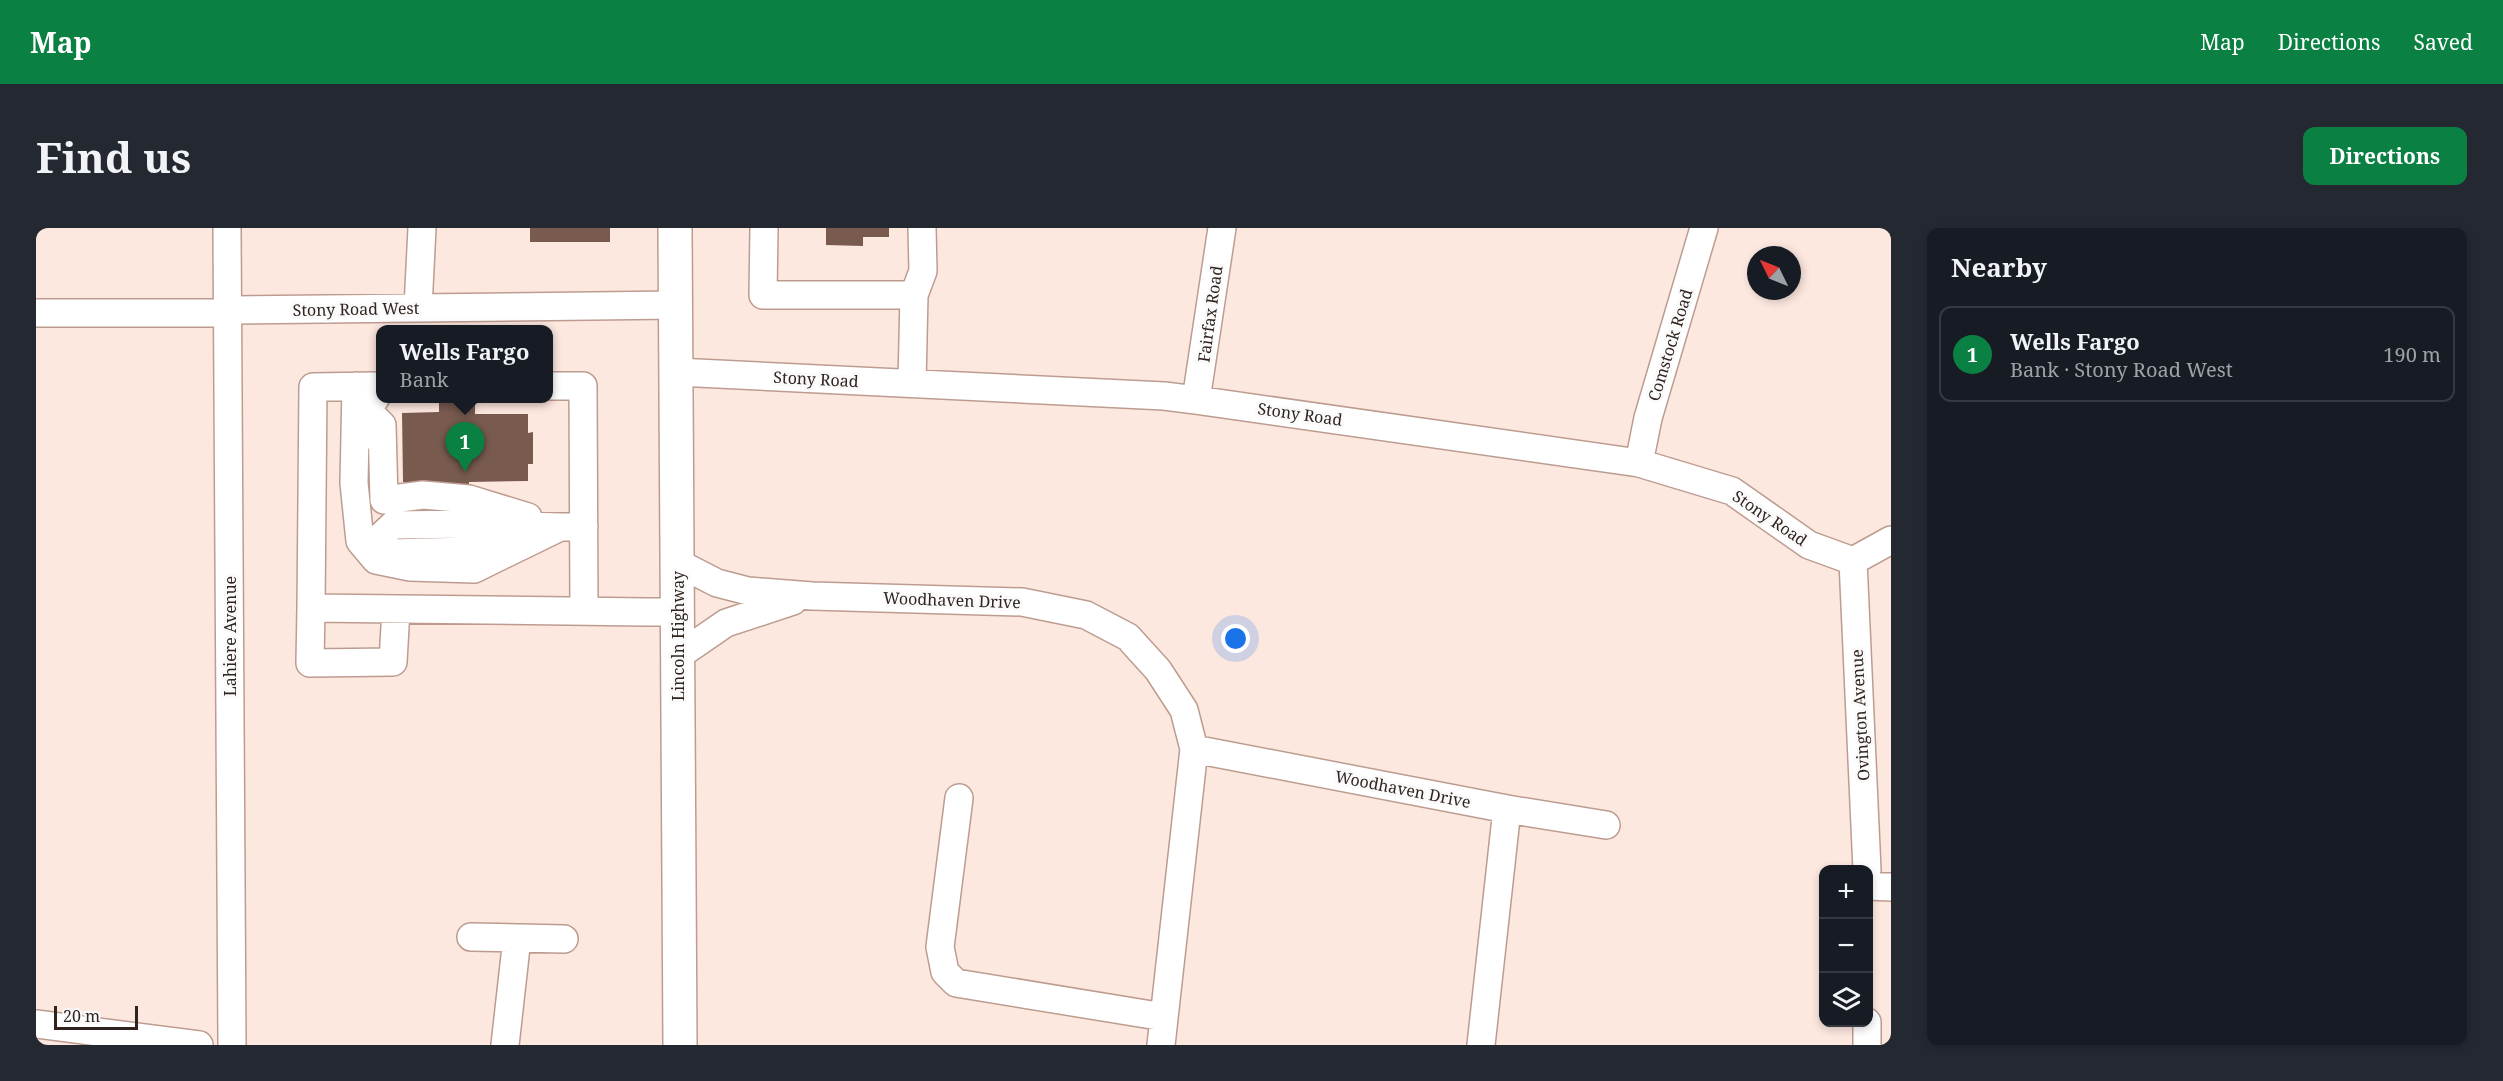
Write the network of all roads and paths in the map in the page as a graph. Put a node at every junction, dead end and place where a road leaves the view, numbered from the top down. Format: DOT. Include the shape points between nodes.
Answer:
graph roads {
  1 [pos="227,228"];
  2 [pos="422,228"];
  3 [pos="675,228"];
  4 [pos="764,228"];
  5 [pos="922,228"];
  6 [pos="1222,228"];
  7 [pos="1704,228"];
  8 [pos="914,296"];
  9 [pos="676,305"];
  10 [pos="418,308"];
  11 [pos="36,313"];
  12 [pos="229,313"];
  13 [pos="386,319"];
  14 [pos="677,372"];
  15 [pos="912,383"];
  16 [pos="553,386"];
  17 [pos="372,393"];
  18 [pos="1196,400"];
  19 [pos="1639,463"];
  20 [pos="572,527"];
  21 [pos="1891,540"];
  22 [pos="1853,561"];
  23 [pos="678,563"];
  24 [pos="812,596"];
  25 [pos="311,608"];
  26 [pos="396,609"];
  27 [pos="584,611"];
  28 [pos="677,612"];
  29 [pos="678,656"];
  30 [pos="1194,749"];
  31 [pos="958,798"];
  32 [pos="1507,809"];
  33 [pos="1606,825"];
  34 [pos="1867,865"];
  35 [pos="1873,886"];
  36 [pos="1891,887"];
  37 [pos="471,937"];
  38 [pos="517,938"];
  39 [pos="564,939"];
  40 [pos="1164,1017"];
  41 [pos="36,1024"];
  42 [pos="1867,1027"];
  43 [pos="199,1045"];
  44 [pos="231,1045"];
  45 [pos="505,1045"];
  46 [pos="680,1045"];
  47 [pos="1161,1045"];
  48 [pos="1481,1045"];
  49 [pos="1867,1045"];
  1 -- 12 [label="street, Lahiere Avenue"];
  2 -- 10 [label="street"];
  3 -- 9 [label="main road, Lincoln Highway"];
  4 -- 8 [label="street" via="763,295"];
  5 -- 8 [label="street" via="923,271"];
  6 -- 18 [label="street, Fairfax Road"];
  7 -- 19 [label="street, Comstock Road" via="1648,418"];
  8 -- 15 [label="street"];
  9 -- 10 [label="street, Stony Road West"];
  9 -- 14 [label="main road, Lincoln Highway"];
  10 -- 13 [label="street, Stony Road West"];
  11 -- 12 [label="street, Stony Road West"];
  12 -- 13 [label="street, Stony Road West" via="236,310"];
  12 -- 44 [label="street, Lahiere Avenue"];
  14 -- 15 [label="street, Stony Road"];
  14 -- 23 [label="main road, Lincoln Highway"];
  15 -- 18 [label="street, Stony Road"];
  16 -- 20 [label="street" via="583,386"];
  17 -- 20 [label="street" via="382,425 384,500 423,495 469,499"];
  17 -- 20 [label="street" via="368,520 378,539 469,538"];
  17 -- 20 [label="street" via="354,483 360,541 376,560 410,567 474,569"];
  17 -- 25 [label="street" via="313,387"];
  18 -- 19 [label="street, Stony Road"];
  19 -- 22 [label="street, Stony Road" via="1732,490 1809,545"];
  20 -- 27 [label="street"];
  21 -- 22 [label="street"];
  22 -- 34 [label="street, Ovington Avenue"];
  23 -- 24 [label="street, Woodhaven Drive" via="717,583 748,591"];
  23 -- 28 [label="main road, Lincoln Highway"];
  24 -- 29 [label="street" via="726,623"];
  24 -- 30 [label="street, Woodhaven Drive" via="1022,602 1086,615 1128,638 1158,670 1184,710"];
  25 -- 26 [label="street"];
  25 -- 26 [label="street" via="310,663 393,662"];
  26 -- 27 [label="street"];
  27 -- 28 [label="street"];
  28 -- 29 [label="main road, Lincoln Highway"];
  29 -- 46 [label="main road, Lincoln Highway"];
  30 -- 32 [label="street, Woodhaven Drive"];
  30 -- 40 [label="street, Woodhaven Drive"];
  31 -- 40 [label="street" via="940,947 945,972 956,983"];
  32 -- 33 [label="street, Woodhaven Drive"];
  32 -- 48 [label="street"];
  35 -- 36 [label="street"];
  37 -- 38 [label="street"];
  38 -- 39 [label="street"];
  38 -- 45 [label="street"];
  40 -- 47 [label="street, Woodhaven Drive"];
  41 -- 43 [label="street"];
  42 -- 49 [label="street"];
}
